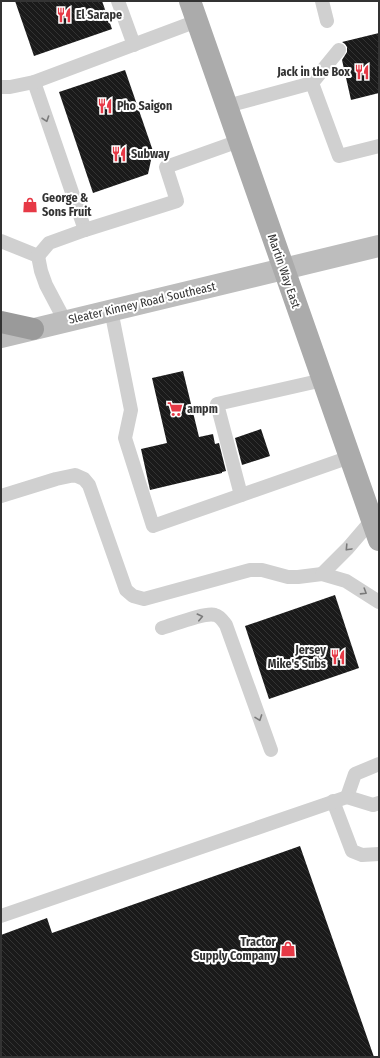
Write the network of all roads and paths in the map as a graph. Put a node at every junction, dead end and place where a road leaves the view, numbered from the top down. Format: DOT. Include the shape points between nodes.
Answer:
graph roads {
  1 [pos="118,1"];
  2 [pos="190,1"];
  3 [pos="322,1"];
  4 [pos="197,21"];
  5 [pos="327,21"];
  6 [pos="134,45"];
  7 [pos="339,50"];
  8 [pos="34,82"];
  9 [pos="312,83"];
  10 [pos="1,87"];
  11 [pos="227,106"];
  12 [pos="239,141"];
  13 [pos="379,146"];
  14 [pos="85,230"];
  15 [pos="1,241"];
  16 [pos="379,246"];
  17 [pos="38,256"];
  18 [pos="284,269"];
  19 [pos="111,310"];
  20 [pos="65,321"];
  21 [pos="1,322"];
  22 [pos="33,329"];
  23 [pos="1,337"];
  24 [pos="323,380"];
  25 [pos="350,458"];
  26 [pos="241,495"];
  27 [pos="1,496"];
  28 [pos="377,526"];
  29 [pos="322,574"];
  30 [pos="379,602"];
  31 [pos="162,628"];
  32 [pos="271,750"];
  33 [pos="379,764"];
  34 [pos="347,797"];
  35 [pos="333,801"];
  36 [pos="379,803"];
  37 [pos="379,854"];
  38 [pos="1,916"];
  1 -- 6 [label="lane"];
  2 -- 4 [label="main road, Martin Way East"];
  3 -- 5 [label="lane"];
  4 -- 6 [label="lane"];
  4 -- 11 [label="main road, Martin Way East"];
  6 -- 8 [label="lane"];
  7 -- 9 [label="lane"];
  8 -- 10 [label="lane"];
  8 -- 14 [label="lane, one-way"];
  9 -- 11 [label="lane"];
  9 -- 13 [label="lane" via="339,156"];
  11 -- 12 [label="main road, Martin Way East"];
  12 -- 14 [label="lane" via="166,167 178,202"];
  12 -- 18 [label="main road, Martin Way East"];
  14 -- 17 [label="lane" via="49,243"];
  15 -- 17 [label="lane"];
  16 -- 18 [label="main road, Sleater Kinney Road Southeast"];
  17 -- 20 [label="lane" via="46,285"];
  18 -- 19 [label="main road, Sleater Kinney Road Southeast"];
  18 -- 24 [label="main road, Martin Way East"];
  19 -- 20 [label="main road, Sleater Kinney Road Southeast"];
  19 -- 26 [label="lane" via="131,410 125,438 153,526"];
  20 -- 22 [label="main road, Sleater Kinney Road Southeast"];
  21 -- 22 [label="highway"];
  22 -- 23 [label="main road, Sleater Kinney Road Southeast"];
  24 -- 25 [label="main road, Martin Way East"];
  24 -- 26 [label="lane" via="217,404"];
  25 -- 26 [label="lane"];
  25 -- 28 [label="main road, Martin Way East"];
  27 -- 29 [label="lane" via="56,479 75,476 84,479 89,485 126,590 133,596 144,599 250,570 262,570 288,577"];
  28 -- 29 [label="lane, one-way" via="348,548"];
  29 -- 30 [label="lane, one-way" via="346,581"];
  31 -- 32 [label="lane, one-way" via="200,616 214,614 221,618 226,625"];
  33 -- 34 [label="lane" via="355,774"];
  34 -- 35 [label="lane"];
  34 -- 36 [label="lane" via="373,805"];
  35 -- 37 [label="lane" via="352,851 362,855"];
  35 -- 38 [label="lane"];
}
